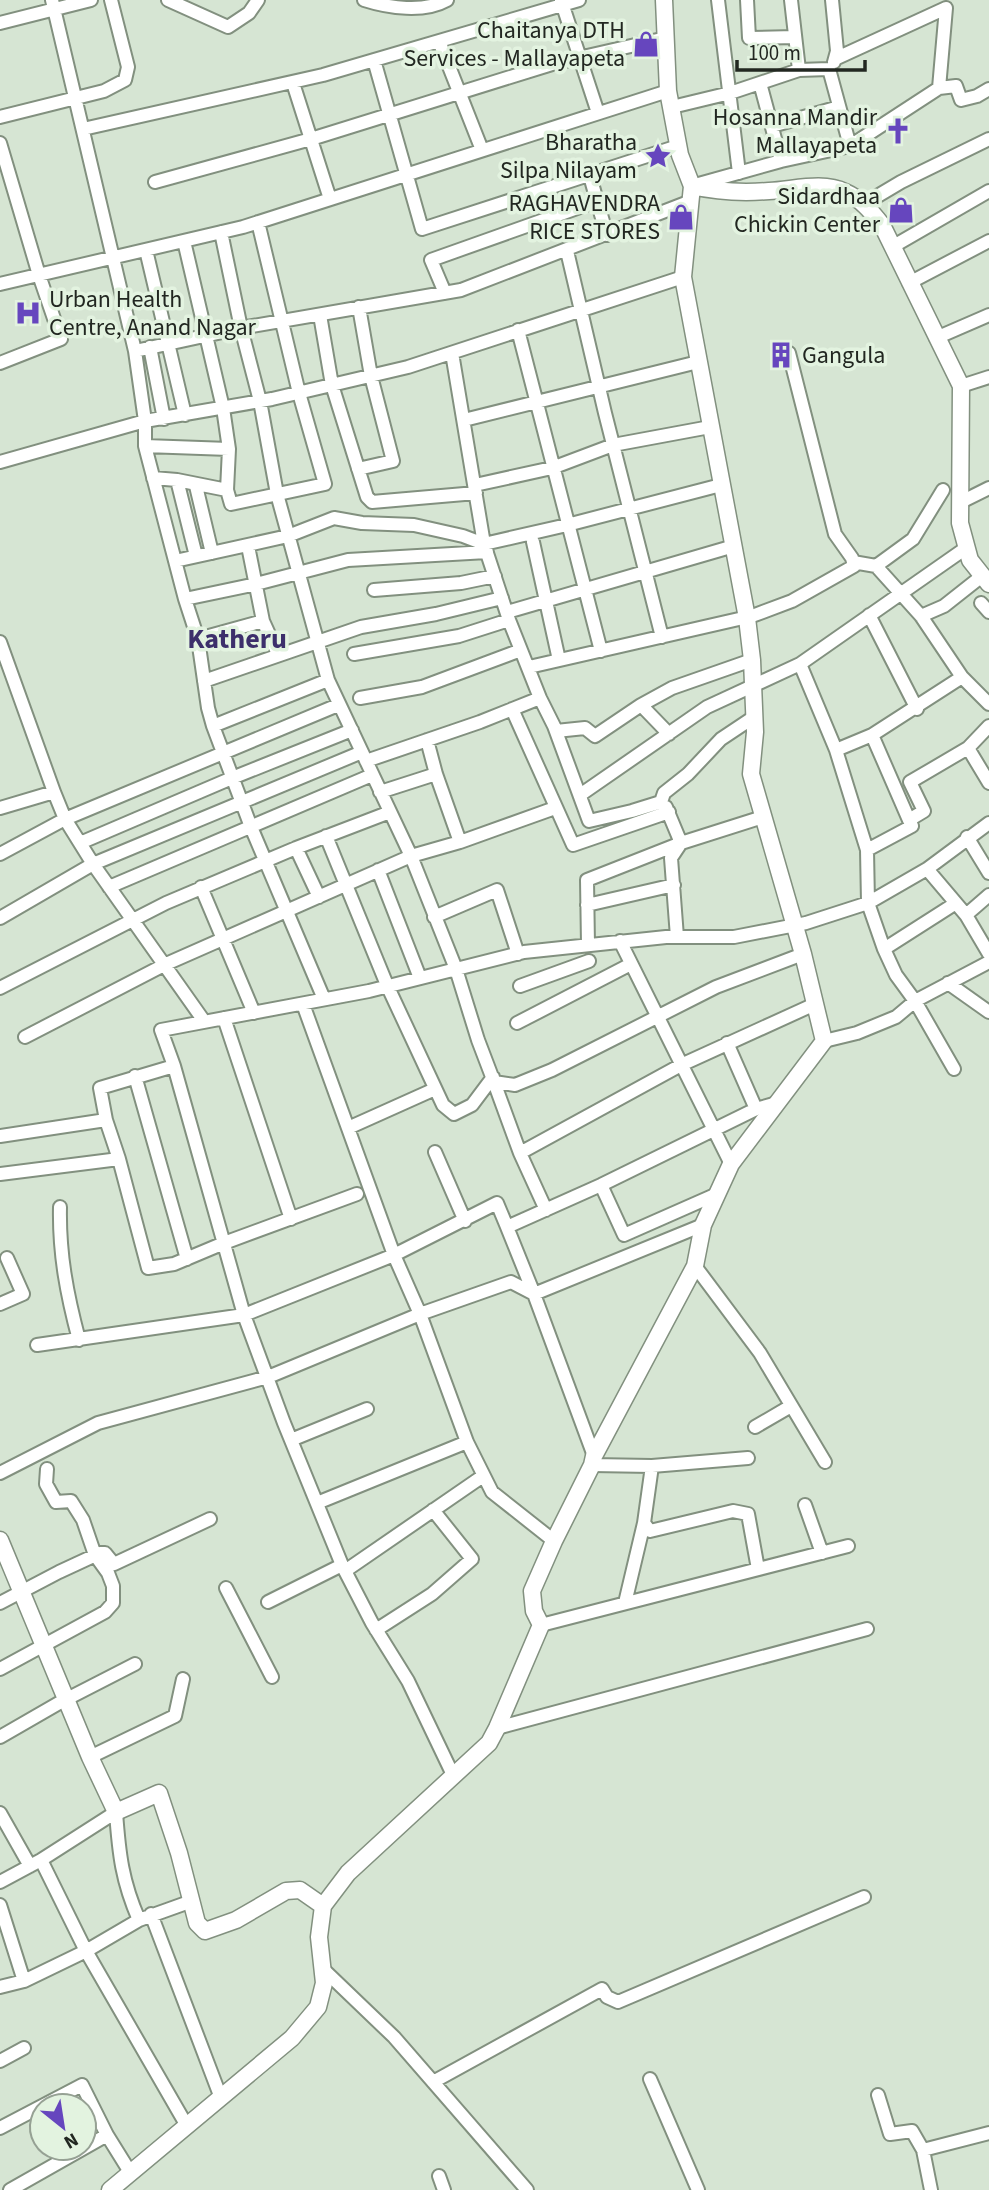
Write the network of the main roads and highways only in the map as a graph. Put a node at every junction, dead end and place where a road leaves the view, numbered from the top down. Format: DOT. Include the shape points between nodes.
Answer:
graph roads {
  1 [pos="664,0"];
  2 [pos="692,194"];
  3 [pos="985,580"];
  4 [pos="0,1540"];
  5 [pos="323,1906"];
  6 [pos="110,2190"];
  1 -- 2 [label="main road" via="668,91"];
  2 -- 3 [label="main road" via="821,187 844,190 882,225 961,386 960,523 970,559"];
  2 -- 5 [label="main road" via="683,277 747,618 755,732 751,774 824,1041 731,1164 716,1194 703,1225 695,1266 593,1461 532,1591 541,1625 497,1728 488,1743 348,1872"];
  4 -- 5 [label="main road" via="116,1812 159,1793 197,1923 205,1931 236,1920 286,1891 300,1890"];
  5 -- 6 [label="main road" via="319,1937 324,1983 318,2007 292,2038"];
}
